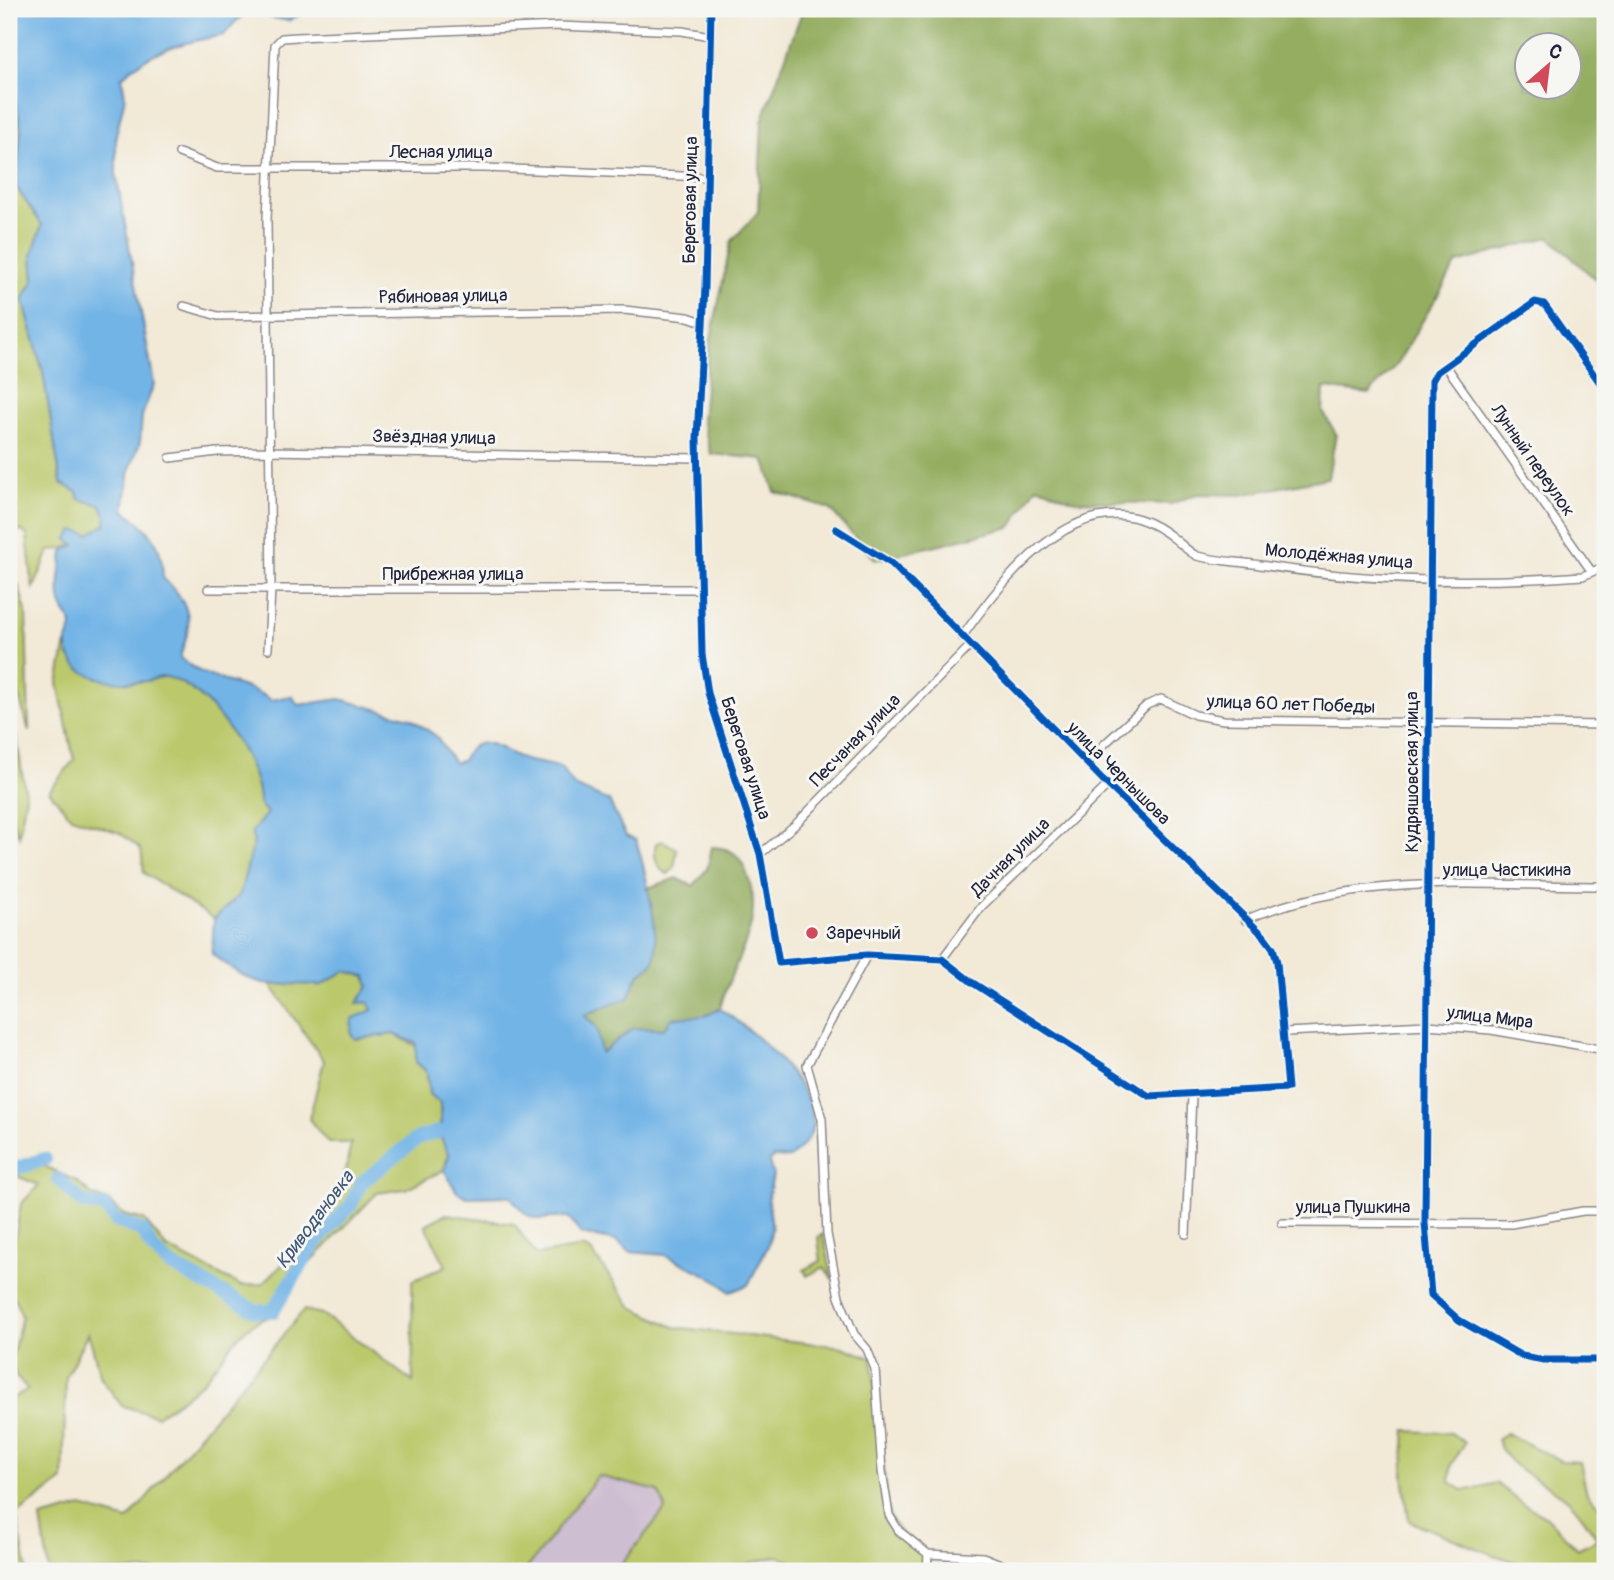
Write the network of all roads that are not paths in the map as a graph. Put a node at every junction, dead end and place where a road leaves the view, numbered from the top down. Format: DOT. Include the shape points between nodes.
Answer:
graph roads {
  1 [pos="710,9"];
  2 [pos="709,36"];
  3 [pos="179,153"];
  4 [pos="270,168"];
  5 [pos="706,177"];
  6 [pos="184,306"];
  7 [pos="268,313"];
  8 [pos="703,322"];
  9 [pos="1446,366"];
  10 [pos="1605,390"];
  11 [pos="267,451"];
  12 [pos="170,458"];
  13 [pos="697,458"];
  14 [pos="836,529"];
  15 [pos="1605,566"];
  16 [pos="1592,572"];
  17 [pos="1430,580"];
  18 [pos="208,589"];
  19 [pos="271,589"];
  20 [pos="699,589"];
  21 [pos="962,637"];
  22 [pos="970,646"];
  23 [pos="268,649"];
  24 [pos="1427,724"];
  25 [pos="1605,725"];
  26 [pos="1086,761"];
  27 [pos="1108,785"];
  28 [pos="760,854"];
  29 [pos="1428,886"];
  30 [pos="1605,886"];
  31 [pos="1244,920"];
  32 [pos="867,955"];
  33 [pos="942,959"];
  34 [pos="1427,1025"];
  35 [pos="1286,1032"];
  36 [pos="1605,1051"];
  37 [pos="1192,1096"];
  38 [pos="1605,1211"];
  39 [pos="1282,1223"];
  40 [pos="1425,1223"];
  41 [pos="1186,1234"];
  42 [pos="1605,1360"];
  43 [pos="928,1554"];
  44 [pos="927,1571"];
  45 [pos="1018,1571"];
  1 -- 2 [label="street, Береговая улица"];
  2 -- 4 [label="street" via="545,26 282,38 275,45"];
  2 -- 5 [label="street, Береговая улица"];
  3 -- 4 [label="street, Лесная улица" via="217,168"];
  4 -- 5 [label="street, Лесная улица" via="485,168"];
  4 -- 7 [label="street"];
  5 -- 8 [label="street, Береговая улица"];
  6 -- 7 [label="street, Рябиновая улица" via="218,316"];
  7 -- 8 [label="street, Рябиновая улица" via="624,310"];
  7 -- 11 [label="street"];
  8 -- 13 [label="street, Береговая улица"];
  9 -- 10 [label="street, Кудряшовская улица" via="1535,302 1544,304"];
  9 -- 16 [label="street, Лунный переулок"];
  9 -- 17 [label="street, Кудряшовская улица" via="1437,372 1429,394"];
  11 -- 12 [label="street, Звёздная улица"];
  11 -- 13 [label="street, Звёздная улица"];
  11 -- 19 [label="street"];
  13 -- 20 [label="street, Береговая улица"];
  14 -- 21 [label="street, улица Чернышова" via="892,564"];
  15 -- 16 [label="street, Молодёжная улица"];
  16 -- 17 [label="street, Молодёжная улица" via="1564,577"];
  17 -- 21 [label="street, Молодёжная улица" via="1296,571 1195,555 1150,521 1129,515 1098,517 1054,538 1034,554 990,597"];
  17 -- 24 [label="street, Кудряшовская улица"];
  18 -- 19 [label="street, Прибрежная улица"];
  19 -- 20 [label="street, Прибрежная улица"];
  19 -- 23 [label="street"];
  20 -- 28 [label="street, Береговая улица" via="708,693"];
  21 -- 22 [label="street, улица Чернышова"];
  22 -- 26 [label="street, улица Чернышова"];
  22 -- 28 [label="street, Песчаная улица"];
  24 -- 25 [label="street, улица 60 лет Победы"];
  24 -- 26 [label="street, улица 60 лет Победы" via="1206,718 1161,699 1147,705"];
  24 -- 29 [label="street, Кудряшовская улица"];
  26 -- 27 [label="street, улица Чернышова"];
  27 -- 31 [label="street, улица Чернышова"];
  27 -- 33 [label="street, Дачная улица" via="982,906"];
  28 -- 32 [label="street, Береговая улица" via="779,963"];
  29 -- 30 [label="street, улица Частикина"];
  29 -- 31 [label="street, улица Частикина" via="1352,891 1276,906"];
  29 -- 34 [label="street, Кудряшовская улица"];
  31 -- 35 [label="street, улица Чернышова" via="1273,948"];
  32 -- 33 [label="street, Береговая улица"];
  32 -- 43 [label="street" via="807,1065 822,1119 827,1234 839,1297 875,1369 889,1515 899,1531"];
  33 -- 37 [label="street" via="1143,1094"];
  34 -- 35 [label="street, улица Мира"];
  34 -- 36 [label="street, улица Мира" via="1491,1030"];
  34 -- 40 [label="street, Кудряшовская улица"];
  35 -- 37 [label="street, улица Чернышова" via="1289,1088"];
  37 -- 41 [label="street"];
  38 -- 40 [label="street, улица Пушкина" via="1511,1224"];
  39 -- 40 [label="street, улица Пушкина"];
  40 -- 42 [label="street, Кудряшовская улица" via="1431,1296 1459,1320 1522,1356"];
  43 -- 44 [label="street"];
  43 -- 45 [label="street" via="983,1557"];
}
